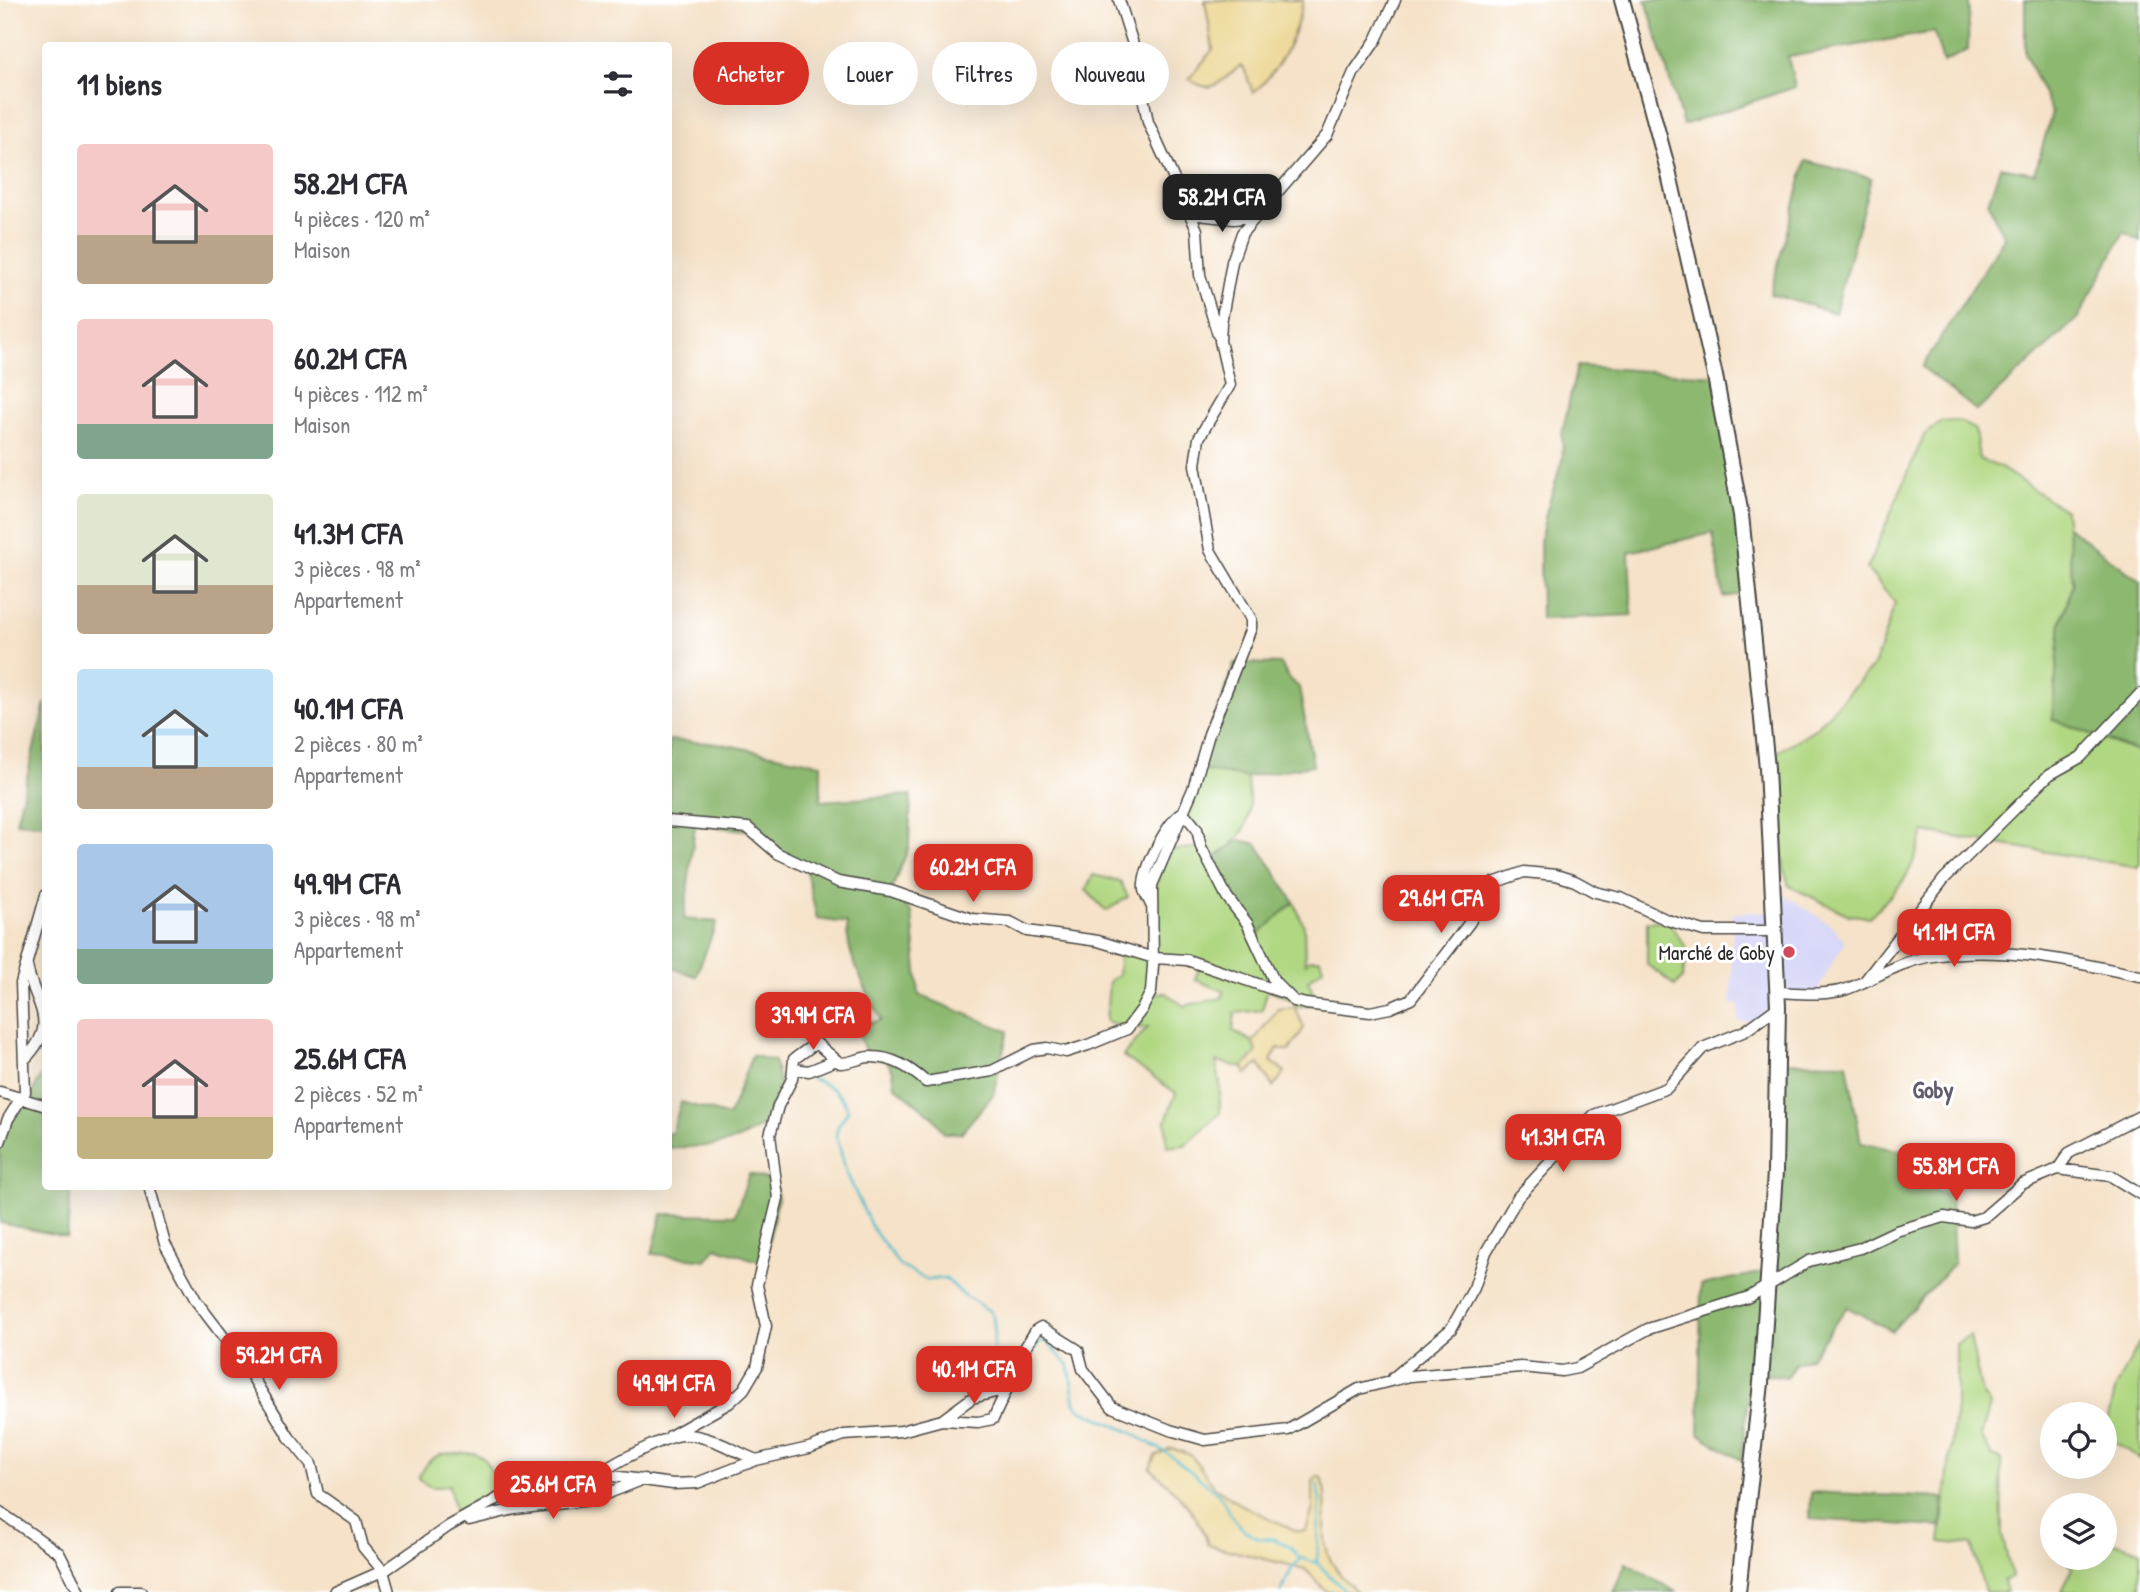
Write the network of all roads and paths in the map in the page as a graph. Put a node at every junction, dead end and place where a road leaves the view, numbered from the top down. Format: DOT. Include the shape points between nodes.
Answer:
graph roads {
  1 [pos="1119,0"];
  2 [pos="1395,0"];
  3 [pos="1622,0"];
  4 [pos="1190,214"];
  5 [pos="1254,216"];
  6 [pos="1220,341"];
  7 [pos="2140,694"];
  8 [pos="1183,812"];
  9 [pos="672,821"];
  10 [pos="42,910"];
  11 [pos="1775,931"];
  12 [pos="1154,958"];
  13 [pos="27,964"];
  14 [pos="2140,976"];
  15 [pos="1864,982"];
  16 [pos="1284,993"];
  17 [pos="1777,1000"];
  18 [pos="42,1004"];
  19 [pos="42,1028"];
  20 [pos="24,1060"];
  21 [pos="834,1061"];
  22 [pos="794,1069"];
  23 [pos="0,1092"];
  24 [pos="23,1099"];
  25 [pos="42,1105"];
  26 [pos="2140,1116"];
  27 [pos="0,1142"];
  28 [pos="2058,1169"];
  29 [pos="150,1190"];
  30 [pos="2140,1194"];
  31 [pos="1768,1284"];
  32 [pos="1390,1380"];
  33 [pos="1007,1389"];
  34 [pos="942,1420"];
  35 [pos="670,1436"];
  36 [pos="756,1461"];
  37 [pos="597,1474"];
  38 [pos="644,1479"];
  39 [pos="0,1512"];
  40 [pos="449,1526"];
  41 [pos="383,1571"];
  42 [pos="79,1592"];
  43 [pos="120,1592"];
  44 [pos="141,1592"];
  45 [pos="335,1592"];
  46 [pos="389,1592"];
  47 [pos="1738,1592"];
  1 -- 4 [label="street" via="1148,122"];
  2 -- 5 [label="street" via="1354,72 1328,135"];
  3 -- 11 [label="main road" via="1668,170 1741,514 1767,768"];
  4 -- 5 [label="street" via="1234,219"];
  4 -- 6 [label="street" via="1200,239 1205,302"];
  5 -- 6 [label="street" via="1232,262"];
  6 -- 8 [label="street" via="1230,385 1199,439 1195,465 1207,539 1251,619 1251,628 1234,663"];
  7 -- 15 [label="street" via="2081,757 2049,775 1944,879"];
  8 -- 12 [label="street" via="1152,885"];
  8 -- 16 [label="street"];
  9 -- 12 [label="street" via="748,828 777,853 838,882 891,891 972,919 1010,922 1027,931 1098,941"];
  10 -- 13 [label="street"];
  11 -- 16 [label="street" via="1704,931 1575,881 1524,872 1488,885 1470,922 1411,999 1390,1008 1352,1012 1306,1004"];
  11 -- 17 [label="main road"];
  12 -- 16 [label="street" via="1186,960"];
  12 -- 21 [label="street" via="1151,992 1127,1029 1066,1052 1034,1050 992,1071 926,1082 903,1064 868,1057 852,1063"];
  13 -- 18 [label="street" via="31,986"];
  13 -- 20 [label="street" via="19,997"];
  14 -- 15 [label="street" via="2036,956 1955,954 1881,971"];
  15 -- 17 [label="street" via="1843,990"];
  17 -- 31 [label="main road"];
  17 -- 32 [label="street" via="1745,1031 1703,1048 1667,1088 1594,1115 1518,1197 1486,1252 1466,1307 1451,1329"];
  19 -- 20 [label="street"];
  20 -- 24 [label="street"];
  21 -- 22 [label="street" via="810,1071"];
  21 -- 22 [label="street" via="816,1043 798,1054"];
  22 -- 35 [label="street" via="770,1135 778,1198 757,1285 766,1326 757,1367 729,1404"];
  23 -- 24 [label="street"];
  24 -- 25 [label="street"];
  24 -- 27 [label="street" via="8,1119"];
  26 -- 28 [label="street" via="2069,1153"];
  28 -- 30 [label="street" via="2111,1177"];
  28 -- 31 [label="street" via="2022,1184 1978,1220 1944,1217 1896,1231 1868,1245 1809,1261"];
  29 -- 41 [label="street" via="165,1244 197,1302 311,1464 318,1493 356,1521 363,1547"];
  31 -- 32 [label="street" via="1749,1297 1625,1340 1577,1368 1521,1367"];
  31 -- 47 [label="main road"];
  32 -- 33 [label="street" via="1359,1388 1288,1430 1205,1440 1112,1407 1083,1369 1078,1350 1041,1327 1020,1356"];
  33 -- 34 [label="street" via="972,1398"];
  33 -- 34 [label="street" via="993,1419"];
  34 -- 36 [label="street" via="901,1431 844,1435"];
  35 -- 36 [label="street" via="700,1437"];
  35 -- 37 [label="street"];
  36 -- 38 [label="street" via="697,1483"];
  37 -- 38 [label="street"];
  37 -- 40 [label="street" via="534,1483"];
  38 -- 40 [label="street" via="591,1500 501,1511"];
  39 -- 42 [label="street" via="59,1553"];
  40 -- 41 [label="street"];
  41 -- 45 [label="street"];
  41 -- 46 [label="street"];
  43 -- 44 [label="street"];
}
